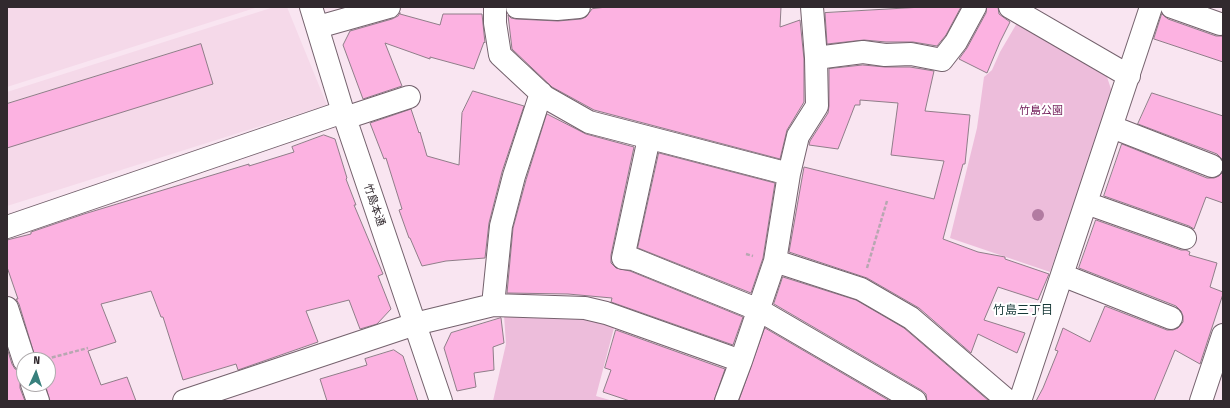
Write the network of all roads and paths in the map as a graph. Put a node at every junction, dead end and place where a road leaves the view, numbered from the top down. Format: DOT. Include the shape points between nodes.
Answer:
graph roads {
  1 [pos="389,7"];
  2 [pos="495,7"];
  3 [pos="517,7"];
  4 [pos="578,7"];
  5 [pos="812,7"];
  6 [pos="975,7"];
  7 [pos="1010,7"];
  8 [pos="1151,7"];
  9 [pos="1172,7"];
  10 [pos="314,17"];
  11 [pos="1220,24"];
  12 [pos="816,58"];
  13 [pos="1129,76"];
  14 [pos="541,93"];
  15 [pos="410,97"];
  16 [pos="344,115"];
  17 [pos="1112,127"];
  18 [pos="649,138"];
  19 [pos="1212,166"];
  20 [pos="789,174"];
  21 [pos="887,201"];
  22 [pos="1086,203"];
  23 [pos="7,227"];
  24 [pos="1185,238"];
  25 [pos="775,261"];
  26 [pos="1062,275"];
  27 [pos="861,289"];
  28 [pos="493,305"];
  29 [pos="7,308"];
  30 [pos="758,310"];
  31 [pos="1171,318"];
  32 [pos="415,324"];
  33 [pos="1223,335"];
  34 [pos="88,348"];
  35 [pos="21,352"];
  36 [pos="56,356"];
  37 [pos="741,361"];
  38 [pos="184,401"];
  39 [pos="441,401"];
  40 [pos="726,401"];
  41 [pos="915,401"];
  42 [pos="1008,401"];
  43 [pos="1020,401"];
  44 [pos="1202,401"];
  1 -- 10 [label="street"];
  2 -- 14 [label="street" via="500,55"];
  3 -- 4 [label="street"];
  5 -- 12 [label="street"];
  6 -- 12 [label="street" via="956,42 942,60 911,54 885,55 863,52"];
  7 -- 13 [label="street"];
  8 -- 13 [label="street"];
  9 -- 11 [label="street"];
  10 -- 16 [label="street, 竹島本通"];
  12 -- 20 [label="street" via="817,106 798,136"];
  13 -- 17 [label="street"];
  14 -- 18 [label="street" via="589,122"];
  14 -- 28 [label="street" via="501,226"];
  15 -- 16 [label="street"];
  16 -- 23 [label="street"];
  16 -- 32 [label="street, 竹島本通"];
  17 -- 19 [label="street"];
  17 -- 22 [label="street"];
  18 -- 20 [label="street"];
  18 -- 30 [label="street" via="623,258 633,259"];
  20 -- 25 [label="street"];
  21 -- 27 [label="path"];
  22 -- 24 [label="street"];
  22 -- 26 [label="street"];
  25 -- 27 [label="street"];
  25 -- 30 [label="street"];
  26 -- 31 [label="street"];
  26 -- 43 [label="street"];
  27 -- 42 [label="street" via="911,318"];
  28 -- 32 [label="street"];
  28 -- 37 [label="street" via="585,308 606,313"];
  29 -- 35 [label="street"];
  30 -- 37 [label="street"];
  30 -- 41 [label="street"];
  32 -- 38 [label="street"];
  32 -- 39 [label="street, 竹島本通"];
  33 -- 44 [label="street"];
  34 -- 36 [label="path"];
  37 -- 40 [label="street"];
}
